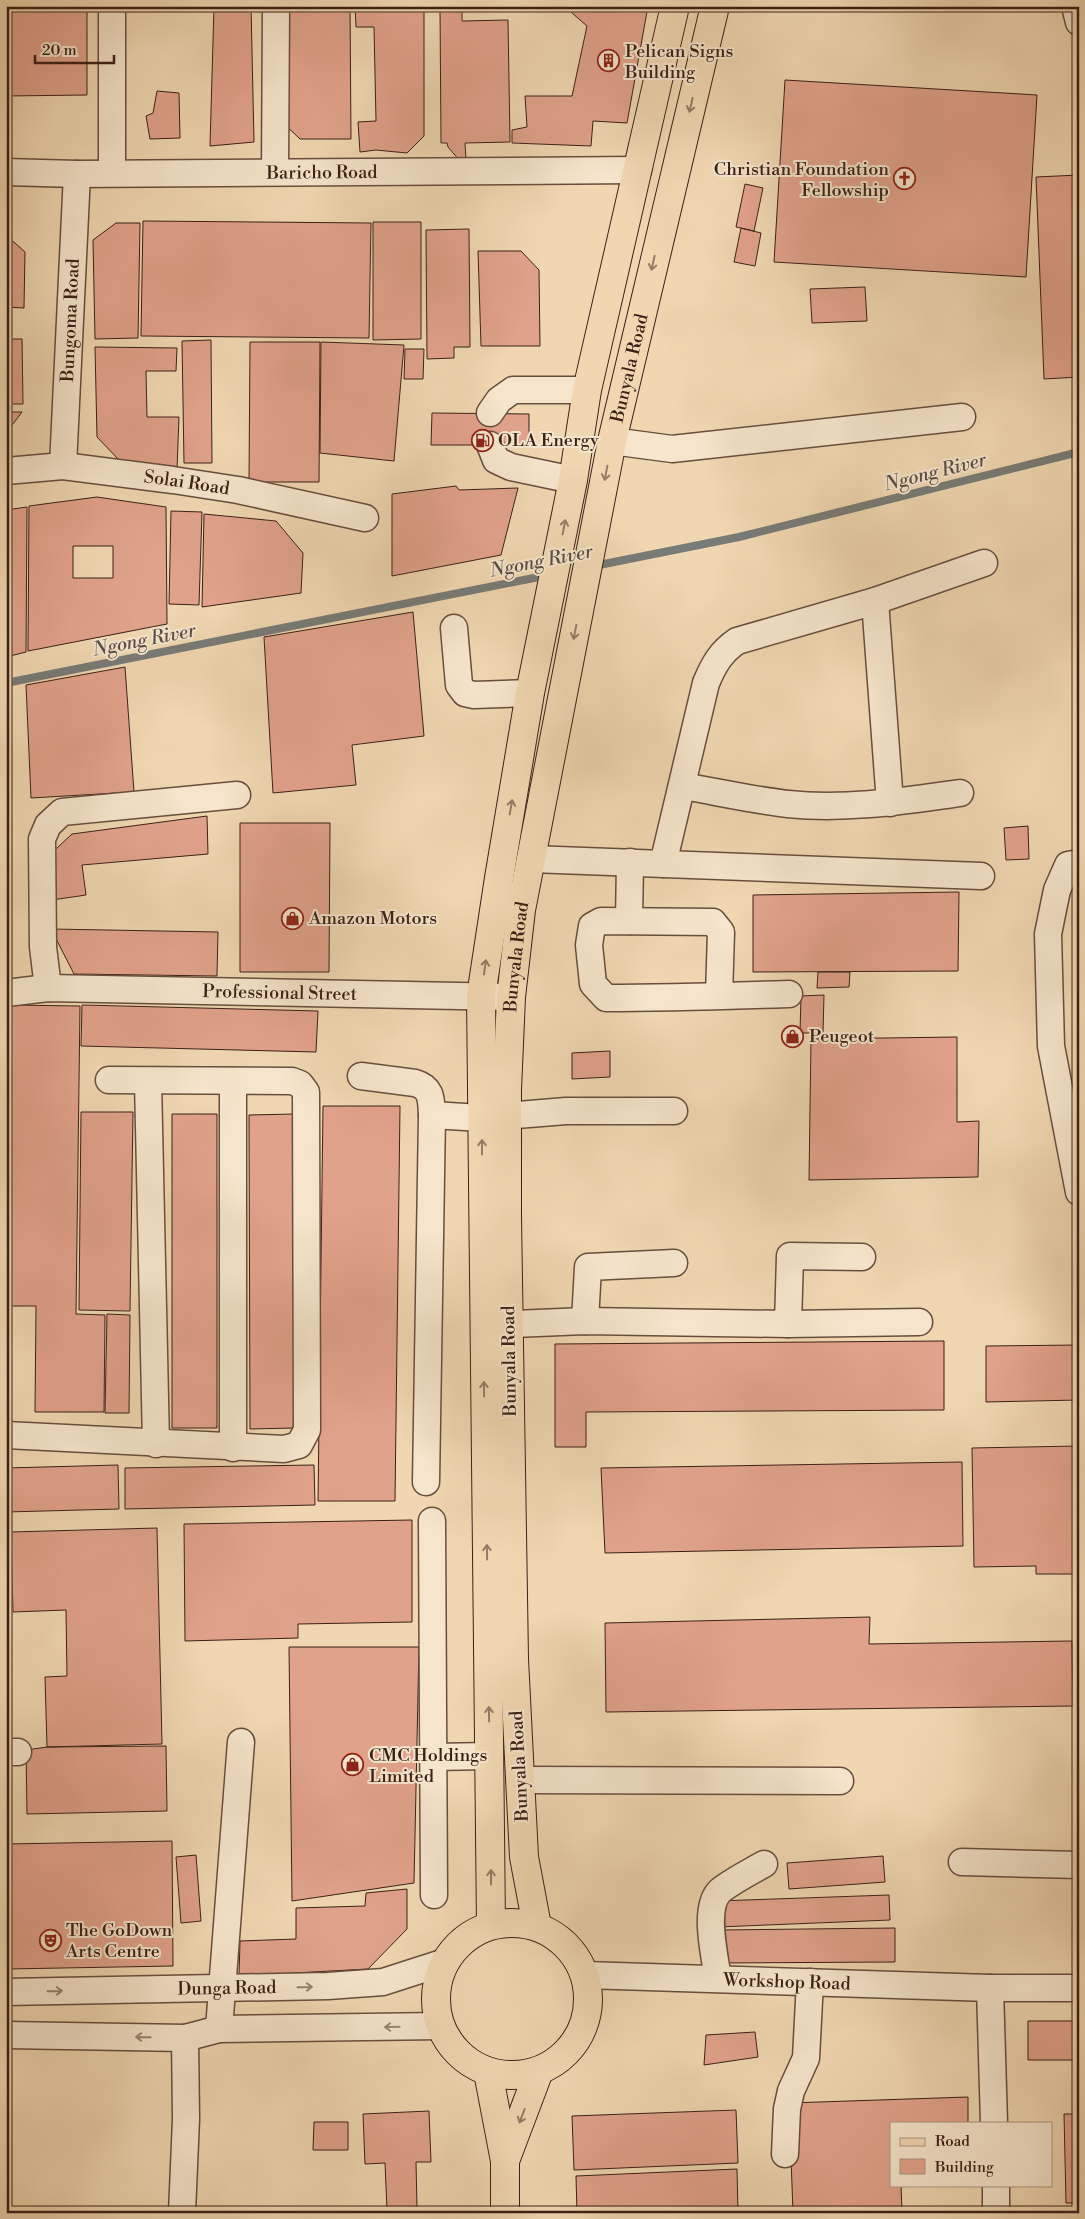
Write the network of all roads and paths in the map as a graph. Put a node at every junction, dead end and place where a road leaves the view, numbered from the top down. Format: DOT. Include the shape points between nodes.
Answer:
graph roads {
  1 [pos="112,6"];
  2 [pos="276,6"];
  3 [pos="675,6"];
  4 [pos="715,6"];
  5 [pos="1075,6"];
  6 [pos="1079,22"];
  7 [pos="638,170"];
  8 [pos="6,172"];
  9 [pos="275,172"];
  10 [pos="112,173"];
  11 [pos="77,174"];
  12 [pos="586,390"];
  13 [pos="490,413"];
  14 [pos="962,417"];
  15 [pos="612,441"];
  16 [pos="490,445"];
  17 [pos="63,466"];
  18 [pos="6,471"];
  19 [pos="573,480"];
  20 [pos="365,518"];
  21 [pos="984,563"];
  22 [pos="875,601"];
  23 [pos="454,628"];
  24 [pos="530,693"];
  25 [pos="683,786"];
  26 [pos="960,792"];
  27 [pos="236,795"];
  28 [pos="890,803"];
  29 [pos="531,858"];
  30 [pos="630,862"];
  31 [pos="1079,863"];
  32 [pos="663,864"];
  33 [pos="981,876"];
  34 [pos="629,921"];
  35 [pos="48,988"];
  36 [pos="6,993"];
  37 [pos="789,994"];
  38 [pos="481,996"];
  39 [pos="719,996"];
  40 [pos="511,997"];
  41 [pos="361,1076"];
  42 [pos="109,1080"];
  43 [pos="148,1081"];
  44 [pos="233,1081"];
  45 [pos="674,1111"];
  46 [pos="432,1115"];
  47 [pos="494,1118"];
  48 [pos="1079,1192"];
  49 [pos="862,1256"];
  50 [pos="674,1263"];
  51 [pos="585,1321"];
  52 [pos="919,1322"];
  53 [pos="788,1324"];
  54 [pos="496,1325"];
  55 [pos="6,1436"];
  56 [pos="156,1444"];
  57 [pos="233,1448"];
  58 [pos="426,1482"];
  59 [pos="432,1521"];
  60 [pos="241,1742"];
  61 [pos="490,1756"];
  62 [pos="433,1757"];
  63 [pos="520,1780"];
  64 [pos="840,1781"];
  65 [pos="962,1862"];
  66 [pos="764,1864"];
  67 [pos="1079,1865"];
  68 [pos="434,1895"];
  69 [pos="491,1925"];
  70 [pos="537,1926"];
  71 [pos="445,1962"];
  72 [pos="585,1975"];
  73 [pos="718,1979"];
  74 [pos="810,1982"];
  75 [pos="990,1988"];
  76 [pos="1079,1988"];
  77 [pos="221,1989"];
  78 [pos="6,1992"];
  79 [pos="441,2026"];
  80 [pos="219,2028"];
  81 [pos="6,2035"];
  82 [pos="185,2038"];
  83 [pos="539,2071"];
  84 [pos="488,2072"];
  85 [pos="994,2122"];
  86 [pos="785,2154"];
  87 [pos="505,2162"];
  88 [pos="996,2186"];
  89 [pos="182,2213"];
  90 [pos="505,2213"];
  91 [pos="996,2213"];
  1 -- 10 [label="street"];
  2 -- 9 [label="street"];
  3 -- 7 [label="main road, Bunyala Road"];
  4 -- 15 [label="main road, Bunyala Road, one-way"];
  5 -- 6 [label="street"];
  7 -- 9 [label="street, Baricho Road"];
  7 -- 12 [label="main road, Bunyala Road"];
  8 -- 11 [label="street, Baricho Road"];
  9 -- 10 [label="street, Baricho Road"];
  10 -- 11 [label="street, Baricho Road"];
  11 -- 17 [label="street, Bungoma Road"];
  12 -- 13 [label="street" via="513,390 499,400"];
  12 -- 19 [label="main road, Bunyala Road"];
  14 -- 15 [label="street" via="672,449"];
  15 -- 29 [label="main road, Bunyala Road, one-way"];
  16 -- 19 [label="street" via="496,460 511,467"];
  17 -- 18 [label="street, Solai Road"];
  17 -- 20 [label="street, Solai Road" via="238,490"];
  24 -- 19 [label="main road, Bunyala Road, one-way"];
  21 -- 22 [label="street"];
  22 -- 25 [label="street" via="737,641 724,650 706,683"];
  22 -- 28 [label="street"];
  23 -- 24 [label="street" via="459,685 465,693"];
  38 -- 24 [label="main road, Bunyala Road, one-way"];
  25 -- 28 [label="street" via="789,804"];
  25 -- 32 [label="street"];
  26 -- 28 [label="street"];
  27 -- 35 [label="street" via="62,812 48,825 42,839 42,886 43,947"];
  29 -- 30 [label="street"];
  29 -- 40 [label="main road, Bunyala Road"];
  30 -- 32 [label="street"];
  30 -- 34 [label="street"];
  31 -- 48 [label="street" via="1068,865 1057,890 1048,934 1051,1046"];
  32 -- 33 [label="street"];
  34 -- 39 [label="street" via="713,922 721,932"];
  34 -- 39 [label="street" via="602,921 592,926 589,946 593,984 606,998"];
  35 -- 36 [label="street, Professional Street"];
  35 -- 38 [label="street, Professional Street"];
  37 -- 39 [label="street"];
  38 -- 40 [label="street, Professional Street"];
  38 -- 47 [label="main road, Bunyala Road"];
  40 -- 47 [label="main road, Bunyala Road"];
  41 -- 46 [label="street" via="423,1085 430,1092"];
  42 -- 43 [label="street"];
  43 -- 44 [label="street"];
  43 -- 56 [label="street"];
  44 -- 57 [label="street"];
  44 -- 57 [label="street" via="292,1080 306,1092 307,1430 299,1445 284,1449"];
  45 -- 47 [label="street" via="566,1111"];
  46 -- 47 [label="street"];
  46 -- 58 [label="street"];
  47 -- 54 [label="main road, Bunyala Road"];
  49 -- 53 [label="street" via="790,1256"];
  50 -- 51 [label="street" via="588,1266"];
  51 -- 53 [label="street"];
  51 -- 54 [label="street"];
  52 -- 53 [label="street"];
  61 -- 54 [label="main road, Bunyala Road, one-way"];
  54 -- 63 [label="main road, Bunyala Road"];
  55 -- 56 [label="street"];
  56 -- 57 [label="street"];
  59 -- 62 [label="street"];
  60 -- 77 [label="street"];
  61 -- 62 [label="street"];
  69 -- 61 [label="main road, Bunyala Road, one-way"];
  62 -- 68 [label="street"];
  63 -- 64 [label="street"];
  63 -- 70 [label="main road, Bunyala Road" via="524,1857"];
  65 -- 67 [label="street"];
  66 -- 73 [label="street" via="721,1890 714,1899 710,1912"];
  69 -- 70 [label="main road" via="514,1922"];
  69 -- 71 [label="main road" via="464,1939"];
  70 -- 72 [label="main road" via="558,1936 574,1953"];
  77 -- 71 [label="street, Dunga Road, one-way" via="383,1982"];
  71 -- 79 [label="main road" via="436,1994"];
  72 -- 73 [label="street, Workshop Road"];
  72 -- 83 [label="main road" via="589,2004 581,2032 564,2056"];
  73 -- 74 [label="street, Workshop Road"];
  74 -- 75 [label="street, Workshop Road"];
  74 -- 86 [label="street" via="806,2058 791,2091 787,2109"];
  75 -- 76 [label="street, Workshop Road"];
  75 -- 85 [label="street"];
  78 -- 77 [label="street, Dunga Road, one-way"];
  77 -- 80 [label="street"];
  79 -- 80 [label="street, one-way"];
  79 -- 84 [label="main road" via="452,2046 468,2062"];
  80 -- 82 [label="street"];
  82 -- 81 [label="street, one-way"];
  82 -- 89 [label="street"];
  83 -- 84 [label="main road" via="513,2076"];
  83 -- 87 [label="main road, one-way"];
  84 -- 87 [label="main road"];
  87 -- 90 [label="main road"];
  88 -- 91 [label="street"];
}
